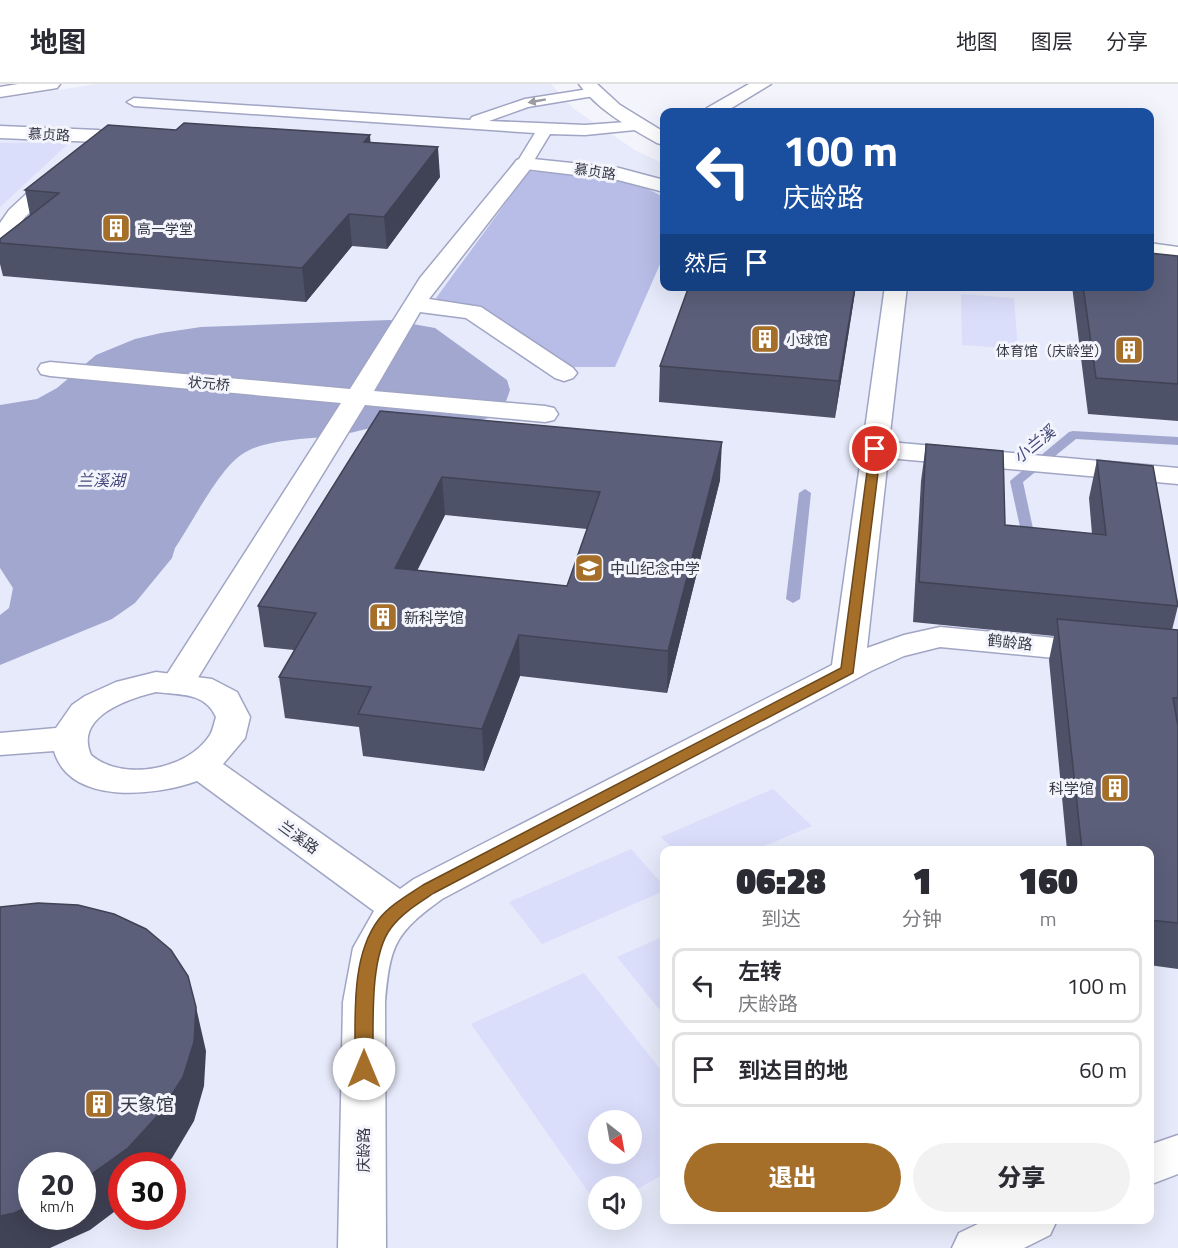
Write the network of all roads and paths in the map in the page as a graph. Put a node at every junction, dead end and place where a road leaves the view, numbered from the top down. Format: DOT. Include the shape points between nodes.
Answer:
graph roads {
  1 [pos="51,84"];
  2 [pos="762,84"];
  3 [pos="591,88"];
  4 [pos="0,92"];
  5 [pos="134,102"];
  6 [pos="720,108"];
  7 [pos="462,123"];
  8 [pos="640,126"];
  9 [pos="545,129"];
  10 [pos="0,132"];
  11 [pos="660,137"];
  12 [pos="524,164"];
  13 [pos="660,185"];
  14 [pos="0,239"];
  15 [pos="1154,251"];
  16 [pos="1178,254"];
  17 [pos="895,291"];
  18 [pos="410,311"];
  19 [pos="55,369"];
  20 [pos="564,373"];
  21 [pos="358,397"];
  22 [pos="545,414"];
  23 [pos="875,449"];
  24 [pos="1178,476"];
  25 [pos="1178,660"];
  26 [pos="848,670"];
  27 [pos="179,682"];
  28 [pos="70,738"];
  29 [pos="0,744"];
  30 [pos="200,765"];
  31 [pos="399,909"];
  32 [pos="1178,1154"];
  33 [pos="1154,1163"];
  34 [pos="1025,1224"];
  35 [pos="362,1248"];
  36 [pos="976,1248"];
  1 -- 4 [label="street"];
  2 -- 6 [label="street"];
  3 -- 7 [label="lane, one-way"];
  3 -- 8 [label="street" via="606,104"];
  5 -- 7 [label="lane"];
  7 -- 9 [label="lane"];
  8 -- 9 [label="lane"];
  8 -- 11 [label="street"];
  9 -- 12 [label="lane"];
  10 -- 14 [label="street, 慕贞路" via="99,136 16,214"];
  12 -- 13 [label="street, 慕贞路" via="601,171"];
  12 -- 18 [label="street"];
  15 -- 16 [label="street"];
  17 -- 23 [label="street"];
  18 -- 20 [label="street" via="473,312"];
  18 -- 21 [label="street"];
  19 -- 21 [label="street, 状元桥"];
  21 -- 22 [label="street, 状元桥"];
  21 -- 27 [label="street"];
  23 -- 24 [label="street"];
  23 -- 26 [label="street"];
  25 -- 26 [label="street, 鹤龄路" via="940,637 886,650"];
  26 -- 31 [label="street, 庆龄路" via="439,884"];
  27 -- 28 [label="street" via="156,682 108,696 83,715"];
  27 -- 30 [label="street" via="218,694 230,706 234,720 230,736 219,752"];
  28 -- 29 [label="street"];
  28 -- 30 [label="street" via="72,754 82,767 100,777 123,782 150,782 177,776"];
  30 -- 31 [label="street, 兰溪路"];
  31 -- 35 [label="street, 庆龄路" via="375,941 367,969"];
  32 -- 33 [label="street"];
  34 -- 36 [label="street"];
}
